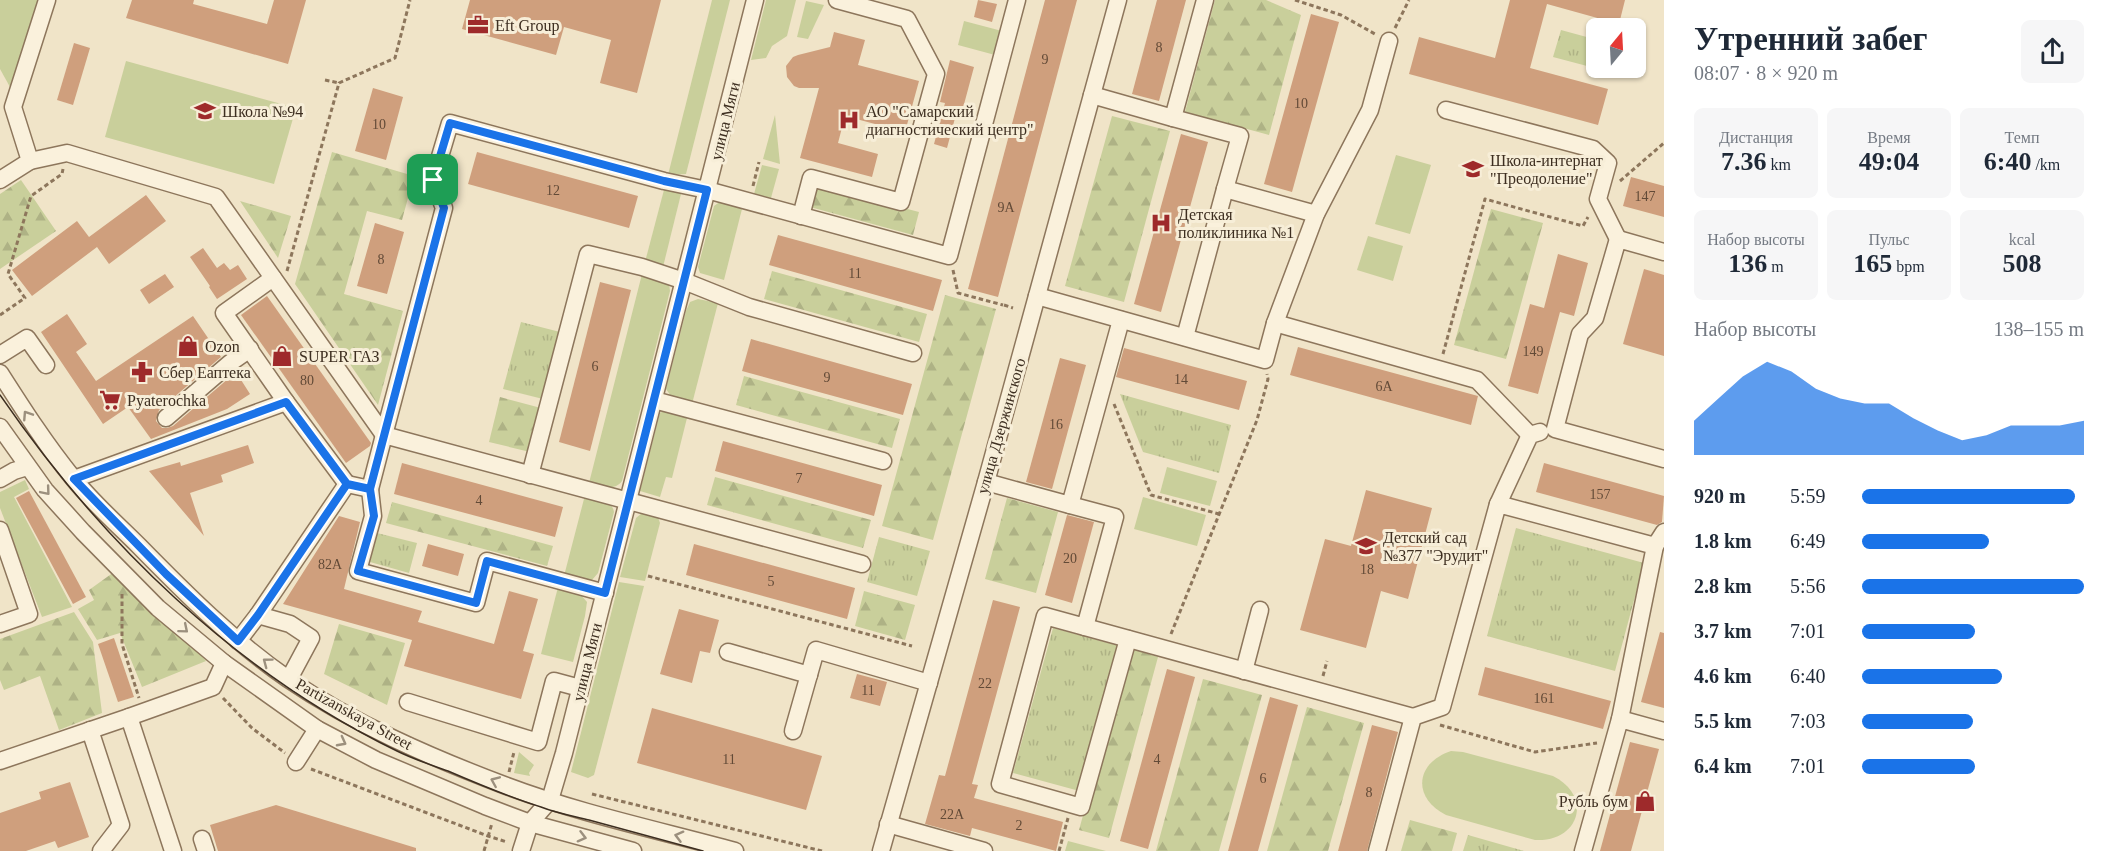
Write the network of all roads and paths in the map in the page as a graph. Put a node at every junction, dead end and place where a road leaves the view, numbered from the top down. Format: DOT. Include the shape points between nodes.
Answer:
graph roads {
  1 [pos="47,0"];
  2 [pos="410,0"];
  3 [pos="755,0"];
  4 [pos="837,0"];
  5 [pos="1017,0"];
  6 [pos="1118,0"];
  7 [pos="1205,0"];
  8 [pos="1295,0"];
  9 [pos="1408,0"];
  10 [pos="1389,41"];
  11 [pos="325,80"];
  12 [pos="339,83"];
  13 [pos="1092,95"];
  14 [pos="1446,110"];
  15 [pos="1173,118"];
  16 [pos="1664,143"];
  17 [pos="67,153"];
  18 [pos="30,160"];
  19 [pos="759,162"];
  20 [pos="0,180"];
  21 [pos="1225,189"];
  22 [pos="707,190"];
  23 [pos="751,193"];
  24 [pos="1598,199"];
  25 [pos="1316,214"];
  26 [pos="801,216"];
  27 [pos="1618,239"];
  28 [pos="1664,252"];
  29 [pos="949,256"];
  30 [pos="684,281"];
  31 [pos="277,285"];
  32 [pos="1037,296"];
  33 [pos="1014,308"];
  34 [pos="0,315"];
  35 [pos="1122,320"];
  36 [pos="1275,322"];
  37 [pos="1185,338"];
  38 [pos="250,349"];
  39 [pos="914,353"];
  40 [pos="0,355"];
  41 [pos="1265,360"];
  42 [pos="46,365"];
  43 [pos="1439,369"];
  44 [pos="0,373"];
  45 [pos="1104,381"];
  46 [pos="654,400"];
  47 [pos="286,402"];
  48 [pos="166,418"];
  49 [pos="0,427"];
  50 [pos="1555,429"];
  51 [pos="384,435"];
  52 [pos="1530,435"];
  53 [pos="1664,459"];
  54 [pos="883,461"];
  55 [pos="27,467"];
  56 [pos="530,475"];
  57 [pos="74,479"];
  58 [pos="0,480"];
  59 [pos="986,482"];
  60 [pos="347,484"];
  61 [pos="370,489"];
  62 [pos="628,500"];
  63 [pos="1498,504"];
  64 [pos="1070,505"];
  65 [pos="1220,514"];
  66 [pos="0,530"];
  67 [pos="1659,539"];
  68 [pos="862,564"];
  69 [pos="648,576"];
  70 [pos="122,593"];
  71 [pos="605,593"];
  72 [pos="1260,610"];
  73 [pos="258,615"];
  74 [pos="0,624"];
  75 [pos="1085,627"];
  76 [pos="1128,639"];
  77 [pos="238,641"];
  78 [pos="912,646"];
  79 [pos="1165,649"];
  80 [pos="728,652"];
  81 [pos="224,663"];
  82 [pos="1244,671"];
  83 [pos="809,675"];
  84 [pos="289,679"];
  85 [pos="929,683"];
  86 [pos="580,688"];
  87 [pos="408,702"];
  88 [pos="136,714"];
  89 [pos="1413,717"];
  90 [pos="1620,719"];
  91 [pos="317,729"];
  92 [pos="90,730"];
  93 [pos="793,731"];
  94 [pos="1664,731"];
  95 [pos="1614,741"];
  96 [pos="0,761"];
  97 [pos="296,762"];
  98 [pos="503,767"];
  99 [pos="510,770"];
  100 [pos="592,794"];
  101 [pos="550,800"];
  102 [pos="1072,804"];
  103 [pos="530,823"];
  104 [pos="888,824"];
  105 [pos="488,836"];
  106 [pos="101,851"];
  107 [pos="173,851"];
  108 [pos="484,851"];
  109 [pos="521,851"];
  110 [pos="633,851"];
  111 [pos="735,851"];
  112 [pos="822,851"];
  113 [pos="881,851"];
  114 [pos="984,851"];
  115 [pos="1059,851"];
  116 [pos="1377,851"];
  117 [pos="1583,851"];
  1 -- 18 [label="street" via="13,107"];
  2 -- 12 [label="path" via="395,58"];
  3 -- 22 [label="street, улица Мяги"];
  4 -- 26 [label="street" via="907,19 936,74 901,202 811,178"];
  5 -- 29 [label="street"];
  6 -- 13 [label="street, улица Дзержинского"];
  7 -- 15 [label="street"];
  8 -- 10 [label="path" via="1341,15"];
  9 -- 10 [label="path"];
  10 -- 25 [label="street" via="1370,110"];
  11 -- 12 [label="path"];
  12 -- 31 [label="path"];
  13 -- 15 [label="street"];
  13 -- 32 [label="street, улица Дзержинского"];
  14 -- 24 [label="street" via="1593,150 1608,163"];
  15 -- 21 [label="street" via="1240,136"];
  16 -- 24 [label="path"];
  17 -- 18 [label="street"];
  17 -- 31 [label="street" via="216,197"];
  17 -- 34 [label="path" via="62,174 31,196 8,274 25,298"];
  18 -- 20 [label="street"];
  19 -- 23 [label="path"];
  21 -- 25 [label="street"];
  21 -- 37 [label="street"];
  22 -- 26 [label="street"];
  22 -- 30 [label="street, улица Мяги"];
  22 -- 51 [label="street" via="450,123 433,180 444,208"];
  24 -- 27 [label="street"];
  24 -- 43 [label="path" via="1583,226 1485,199"];
  25 -- 36 [label="street"];
  26 -- 29 [label="street"];
  27 -- 28 [label="street"];
  27 -- 50 [label="street" via="1594,318 1580,334"];
  29 -- 33 [label="path" via="958,293"];
  30 -- 39 [label="street" via="749,307"];
  30 -- 46 [label="street, улица Мяги"];
  30 -- 56 [label="street" via="588,254"];
  31 -- 38 [label="street" via="224,313"];
  31 -- 51 [label="street"];
  32 -- 35 [label="street"];
  32 -- 59 [label="street, улица Дзержинского"];
  35 -- 37 [label="street"];
  35 -- 45 [label="street"];
  36 -- 41 [label="street"];
  36 -- 43 [label="street"];
  37 -- 41 [label="street"];
  38 -- 47 [label="street"];
  38 -- 48 [label="street"];
  40 -- 42 [label="street" via="27,338"];
  41 -- 65 [label="path" via="1268,379 1257,420"];
  43 -- 52 [label="street" via="1477,380"];
  57 -- 44 [label="street, Partizanskaya Street, one-way" via="36,430"];
  45 -- 64 [label="street"];
  45 -- 65 [label="path" via="1151,495"];
  46 -- 54 [label="street"];
  46 -- 62 [label="street, улица Мяги"];
  47 -- 57 [label="street"];
  47 -- 60 [label="street"];
  49 -- 55 [label="street, Partizanskaya Street"];
  50 -- 52 [label="street"];
  50 -- 53 [label="street"];
  51 -- 56 [label="street"];
  51 -- 61 [label="street"];
  52 -- 63 [label="street"];
  55 -- 58 [label="street"];
  55 -- 81 [label="street, Partizanskaya Street, one-way" via="158,608"];
  56 -- 62 [label="street"];
  57 -- 77 [label="street, Partizanskaya Street"];
  59 -- 64 [label="street"];
  59 -- 85 [label="street, улица Дзержинского"];
  60 -- 61 [label="street"];
  60 -- 73 [label="street"];
  61 -- 71 [label="street" via="374,516 358,571 476,603 487,561"];
  62 -- 68 [label="street"];
  62 -- 71 [label="street, улица Мяги"];
  63 -- 67 [label="street"];
  63 -- 89 [label="street" via="1442,707"];
  64 -- 75 [label="street" via="1115,517"];
  65 -- 79 [label="path"];
  66 -- 74 [label="street" via="29,614"];
  67 -- 90 [label="street"];
  69 -- 78 [label="path"];
  70 -- 88 [label="path" via="122,644"];
  71 -- 86 [label="street, улица Мяги"];
  72 -- 82 [label="street"];
  73 -- 77 [label="street"];
  73 -- 84 [label="street" via="290,624 311,638"];
  75 -- 76 [label="street"];
  75 -- 102 [label="street" via="1045,616 1000,784"];
  76 -- 79 [label="street"];
  76 -- 102 [label="street" via="1081,807"];
  84 -- 77 [label="street, Partizanskaya Street, one-way"];
  79 -- 82 [label="street"];
  80 -- 83 [label="street"];
  81 -- 88 [label="street" via="213,687"];
  81 -- 91 [label="street, Partizanskaya Street"];
  82 -- 89 [label="street"];
  83 -- 85 [label="street" via="816,650"];
  83 -- 93 [label="street"];
  101 -- 84 [label="street, Partizanskaya Street, one-way" via="414,748"];
  85 -- 104 [label="street, улица Дзержинского"];
  86 -- 87 [label="street" via="554,681 538,742"];
  86 -- 101 [label="street, улица Мяги"];
  88 -- 92 [label="street"];
  88 -- 107 [label="street"];
  89 -- 95 [label="path" via="1535,752"];
  89 -- 116 [label="street"];
  90 -- 94 [label="street"];
  90 -- 95 [label="street"];
  91 -- 97 [label="street"];
  91 -- 103 [label="street, Partizanskaya Street, one-way" via="422,781"];
  92 -- 96 [label="street"];
  92 -- 106 [label="street" via="121,825"];
  95 -- 117 [label="street"];
  98 -- 99 [label="path"];
  100 -- 112 [label="path"];
  101 -- 103 [label="street"];
  111 -- 101 [label="street, Partizanskaya Street, one-way"];
  102 -- 115 [label="path"];
  103 -- 109 [label="street"];
  103 -- 110 [label="street, Partizanskaya Street, one-way"];
  104 -- 113 [label="street, улица Дзержинского"];
  104 -- 114 [label="street"];
  105 -- 108 [label="path"];
}
